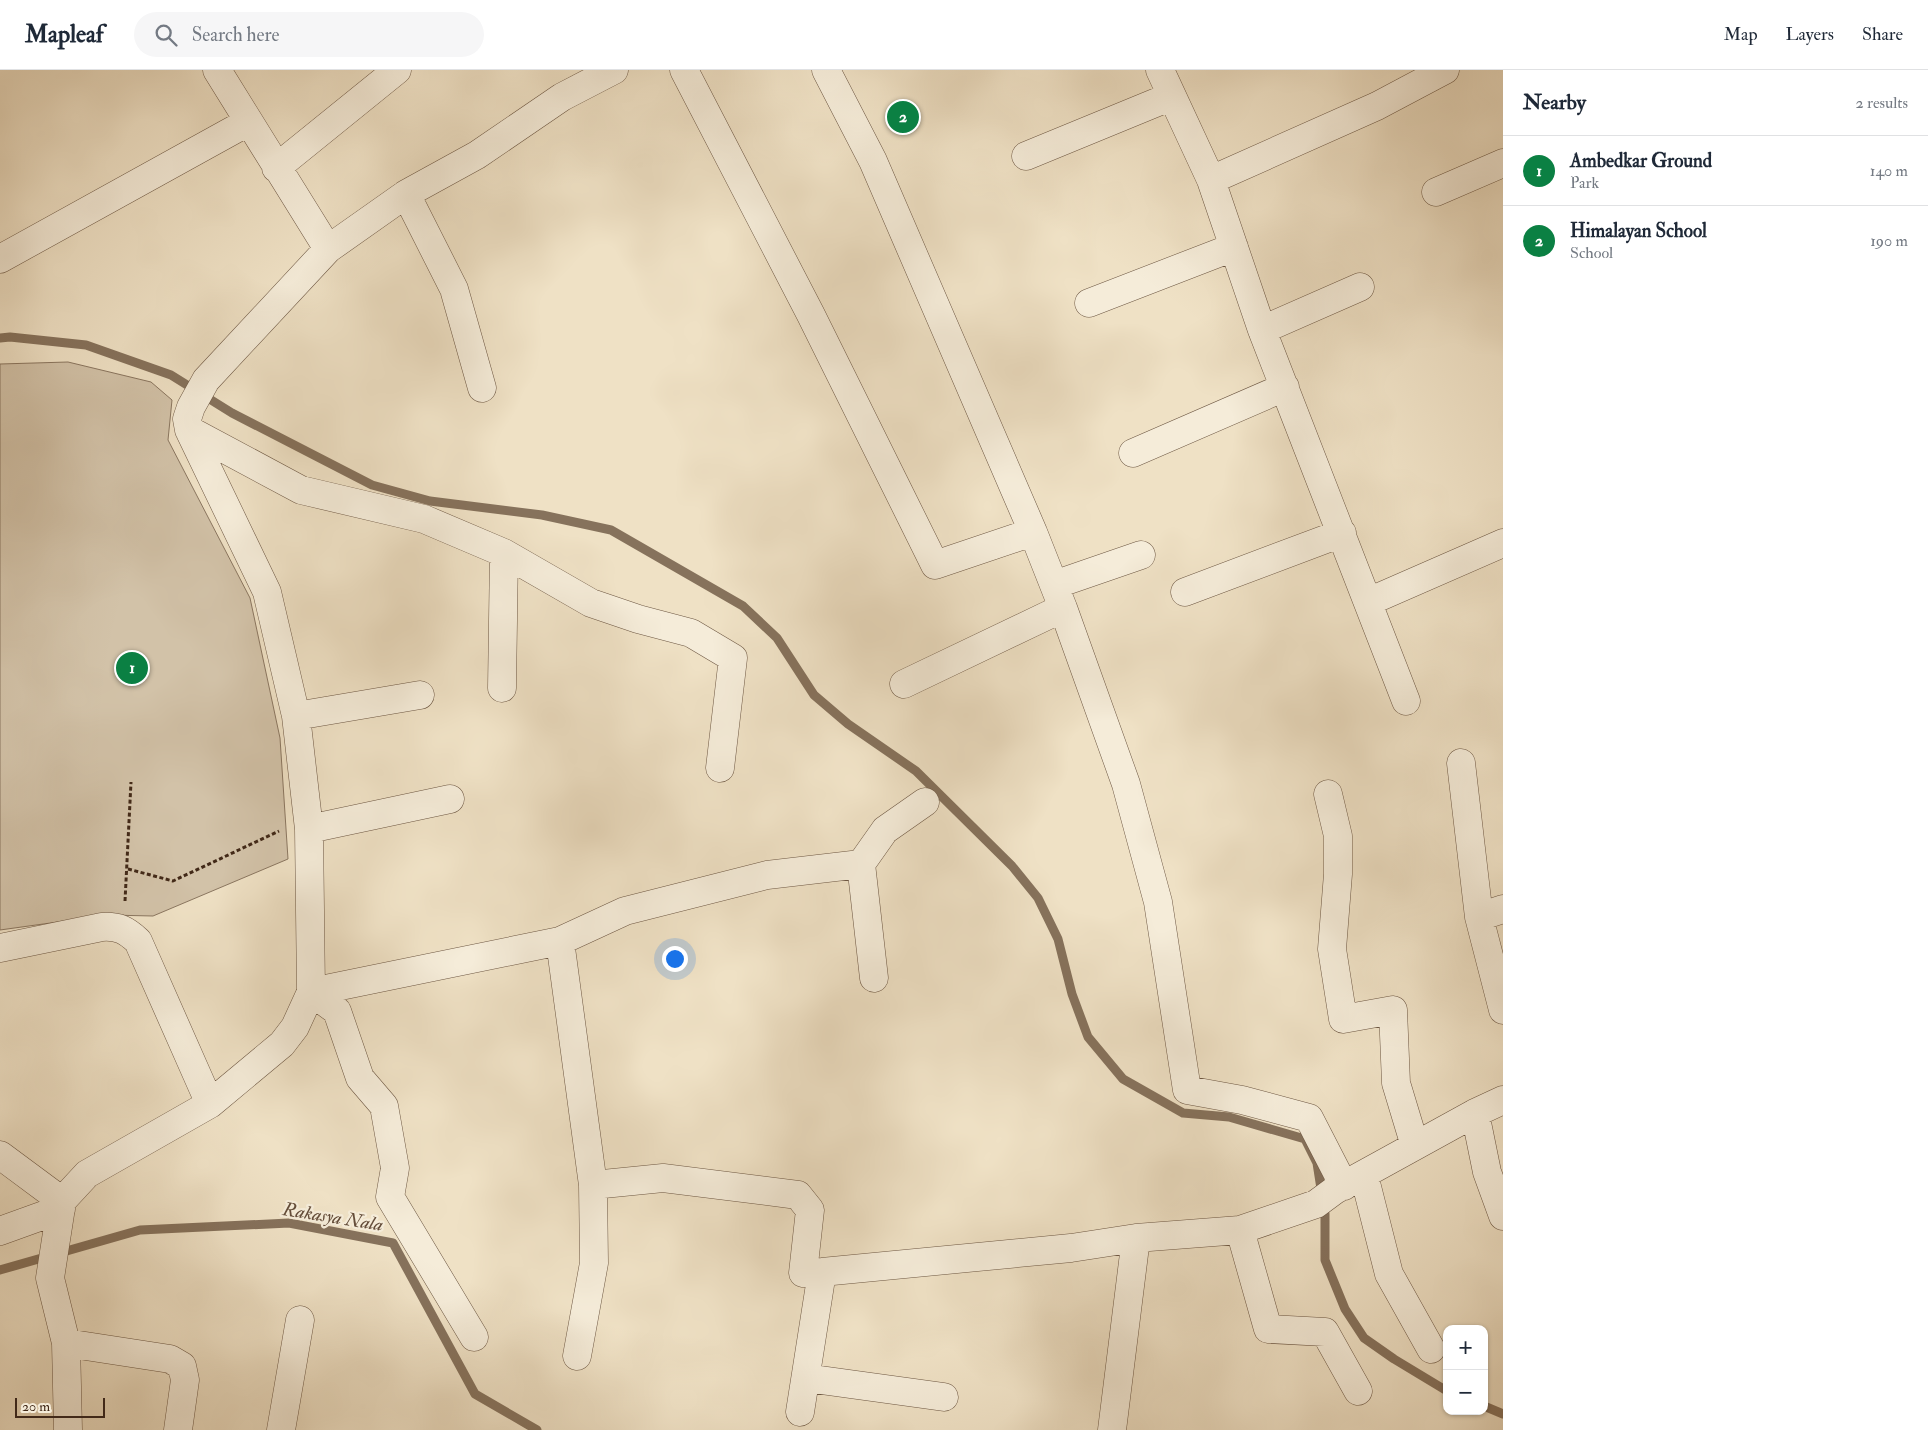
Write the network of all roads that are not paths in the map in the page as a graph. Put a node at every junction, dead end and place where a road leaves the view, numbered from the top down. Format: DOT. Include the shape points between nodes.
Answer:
graph roads {
  1 [pos="217,70"];
  2 [pos="397,70"];
  3 [pos="614,70"];
  4 [pos="684,70"];
  5 [pos="826,70"];
  6 [pos="1160,70"];
  7 [pos="1445,70"];
  8 [pos="1172,96"];
  9 [pos="248,122"];
  10 [pos="1026,156"];
  11 [pos="1503,163"];
  12 [pos="276,168"];
  13 [pos="1211,180"];
  14 [pos="1436,192"];
  15 [pos="406,194"];
  16 [pos="1234,247"];
  17 [pos="328,248"];
  18 [pos="0,259"];
  19 [pos="1360,287"];
  20 [pos="1090,303"];
  21 [pos="1262,330"];
  22 [pos="1285,387"];
  23 [pos="482,388"];
  24 [pos="190,418"];
  25 [pos="1133,453"];
  26 [pos="1033,532"];
  27 [pos="1342,533"];
  28 [pos="1503,543"];
  29 [pos="504,553"];
  30 [pos="1141,555"];
  31 [pos="1185,592"];
  32 [pos="1059,597"];
  33 [pos="1368,602"];
  34 [pos="904,684"];
  35 [pos="502,688"];
  36 [pos="420,696"];
  37 [pos="1406,701"];
  38 [pos="296,716"];
  39 [pos="1461,763"];
  40 [pos="720,768"];
  41 [pos="1328,794"];
  42 [pos="450,799"];
  43 [pos="925,802"];
  44 [pos="308,823"];
  45 [pos="861,864"];
  46 [pos="1491,913"];
  47 [pos="560,941"];
  48 [pos="0,948"];
  49 [pos="874,978"];
  50 [pos="311,992"];
  51 [pos="1503,1010"];
  52 [pos="1503,1100"];
  53 [pos="210,1104"];
  54 [pos="1475,1113"];
  55 [pos="1415,1146"];
  56 [pos="0,1155"];
  57 [pos="593,1185"];
  58 [pos="1340,1188"];
  59 [pos="60,1210"];
  60 [pos="1503,1216"];
  61 [pos="1240,1230"];
  62 [pos="0,1231"];
  63 [pos="1136,1238"];
  64 [pos="822,1272"];
  65 [pos="300,1320"];
  66 [pos="474,1337"];
  67 [pos="66,1343"];
  68 [pos="1431,1349"];
  69 [pos="577,1356"];
  70 [pos="806,1378"];
  71 [pos="1358,1391"];
  72 [pos="944,1397"];
  73 [pos="800,1412"];
  74 [pos="68,1430"];
  75 [pos="178,1430"];
  76 [pos="281,1430"];
  77 [pos="1112,1430"];
  1 -- 9 [label="street"];
  2 -- 12 [label="street"];
  3 -- 15 [label="street" via="562,97 477,155"];
  4 -- 26 [label="street" via="935,565"];
  5 -- 26 [label="street" via="873,161"];
  6 -- 8 [label="street"];
  7 -- 13 [label="street" via="1377,106"];
  8 -- 10 [label="street"];
  8 -- 13 [label="street"];
  9 -- 12 [label="street"];
  9 -- 18 [label="street"];
  11 -- 14 [label="street"];
  12 -- 17 [label="street"];
  13 -- 16 [label="street"];
  15 -- 17 [label="street"];
  15 -- 23 [label="street" via="454,289"];
  16 -- 20 [label="street"];
  16 -- 21 [label="street"];
  17 -- 24 [label="street" via="206,380"];
  19 -- 21 [label="street"];
  21 -- 22 [label="street"];
  22 -- 25 [label="street"];
  22 -- 27 [label="street"];
  24 -- 29 [label="street" via="301,490 424,519"];
  24 -- 38 [label="street" via="267,592"];
  26 -- 32 [label="street"];
  27 -- 31 [label="street"];
  27 -- 33 [label="street"];
  28 -- 33 [label="street"];
  29 -- 35 [label="street"];
  29 -- 40 [label="street" via="591,603 691,633 733,658"];
  30 -- 32 [label="street"];
  32 -- 34 [label="street"];
  32 -- 58 [label="street" via="1126,784 1158,902 1187,1090 1242,1100 1309,1118"];
  33 -- 37 [label="street"];
  36 -- 38 [label="street"];
  38 -- 44 [label="street"];
  39 -- 46 [label="street"];
  41 -- 55 [label="street" via="1338,836 1332,949 1343,1019 1393,1010 1396,1083"];
  42 -- 44 [label="street"];
  43 -- 45 [label="street" via="885,830"];
  44 -- 50 [label="street"];
  45 -- 47 [label="street" via="767,875 625,910"];
  45 -- 49 [label="street"];
  46 -- 51 [label="street"];
  47 -- 50 [label="street"];
  47 -- 57 [label="street"];
  48 -- 53 [label="street" via="102,927 123,929 138,942"];
  50 -- 53 [label="street" via="295,1027 282,1044"];
  50 -- 66 [label="street" via="336,1012 360,1078 384,1106 395,1168 390,1197"];
  52 -- 54 [label="street"];
  53 -- 59 [label="street" via="87,1174"];
  54 -- 55 [label="street"];
  54 -- 60 [label="street" via="1487,1172"];
  55 -- 58 [label="street"];
  56 -- 59 [label="street"];
  57 -- 64 [label="street" via="663,1178 798,1195 810,1210 803,1273"];
  57 -- 69 [label="street" via="594,1262"];
  58 -- 61 [label="street"];
  58 -- 68 [label="street"];
  59 -- 62 [label="street"];
  59 -- 67 [label="street" via="50,1278"];
  61 -- 63 [label="street"];
  61 -- 71 [label="street" via="1268,1329 1325,1332"];
  63 -- 64 [label="street" via="1071,1248"];
  63 -- 77 [label="street"];
  64 -- 70 [label="street"];
  65 -- 76 [label="street"];
  67 -- 74 [label="street"];
  67 -- 75 [label="street" via="170,1359 182,1366 185,1380"];
  70 -- 72 [label="street"];
  70 -- 73 [label="street"];
}
